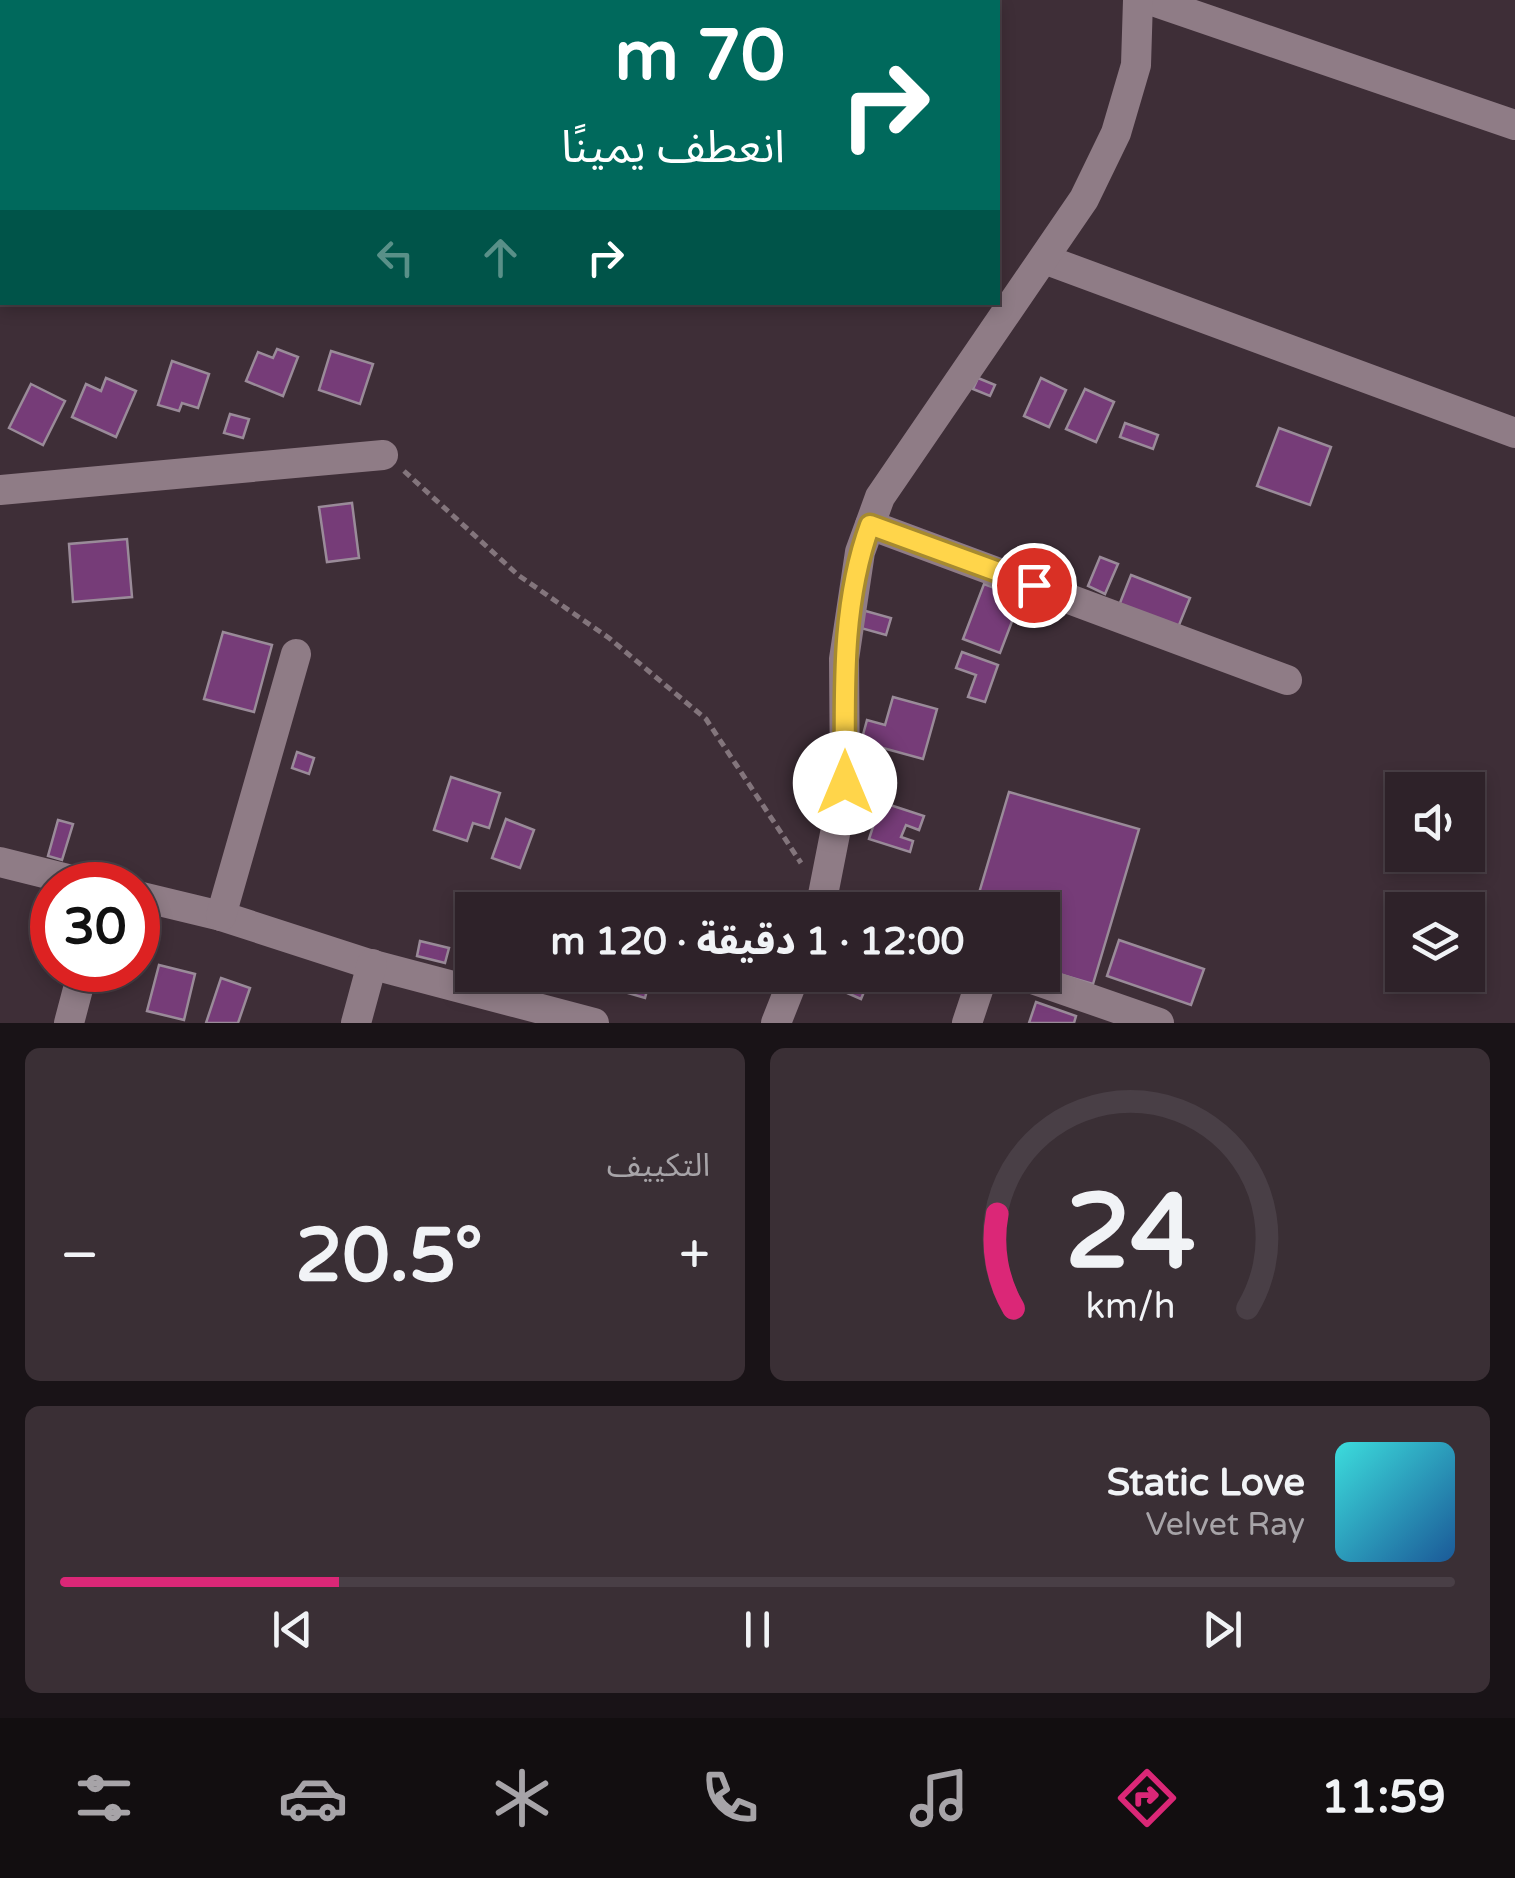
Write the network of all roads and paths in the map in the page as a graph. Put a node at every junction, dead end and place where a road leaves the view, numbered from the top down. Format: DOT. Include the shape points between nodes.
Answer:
graph roads {
  1 [pos="1138,0"];
  2 [pos="1150,0"];
  3 [pos="1515,125"];
  4 [pos="1044,259"];
  5 [pos="1515,432"];
  6 [pos="383,455"];
  7 [pos="0,490"];
  8 [pos="870,525"];
  9 [pos="296,654"];
  10 [pos="1288,680"];
  11 [pos="0,862"];
  12 [pos="30,870"];
  13 [pos="822,892"];
  14 [pos="833,892"];
  15 [pos="160,901"];
  16 [pos="221,916"];
  17 [pos="372,964"];
  18 [pos="1060,989"];
  19 [pos="77,992"];
  20 [pos="788,992"];
  21 [pos="978,992"];
  22 [pos="69,1023"];
  23 [pos="356,1023"];
  24 [pos="594,1023"];
  25 [pos="776,1023"];
  26 [pos="967,1023"];
  27 [pos="1159,1023"];
  1 -- 4 [label="street" via="1136,66 1116,133"];
  2 -- 3 [label="street"];
  4 -- 5 [label="street"];
  4 -- 8 [label="street" via="880,498"];
  6 -- 7 [label="street"];
  6 -- 13 [label="path" via="518,575 609,638 706,719"];
  8 -- 10 [label="street"];
  8 -- 14 [label="street" via="844,659 845,783"];
  9 -- 16 [label="street"];
  11 -- 12 [label="street"];
  15 -- 16 [label="street"];
  16 -- 17 [label="street"];
  17 -- 23 [label="street"];
  17 -- 24 [label="street"];
  18 -- 27 [label="street"];
  19 -- 22 [label="street"];
  20 -- 25 [label="street"];
  21 -- 26 [label="street"];
}
